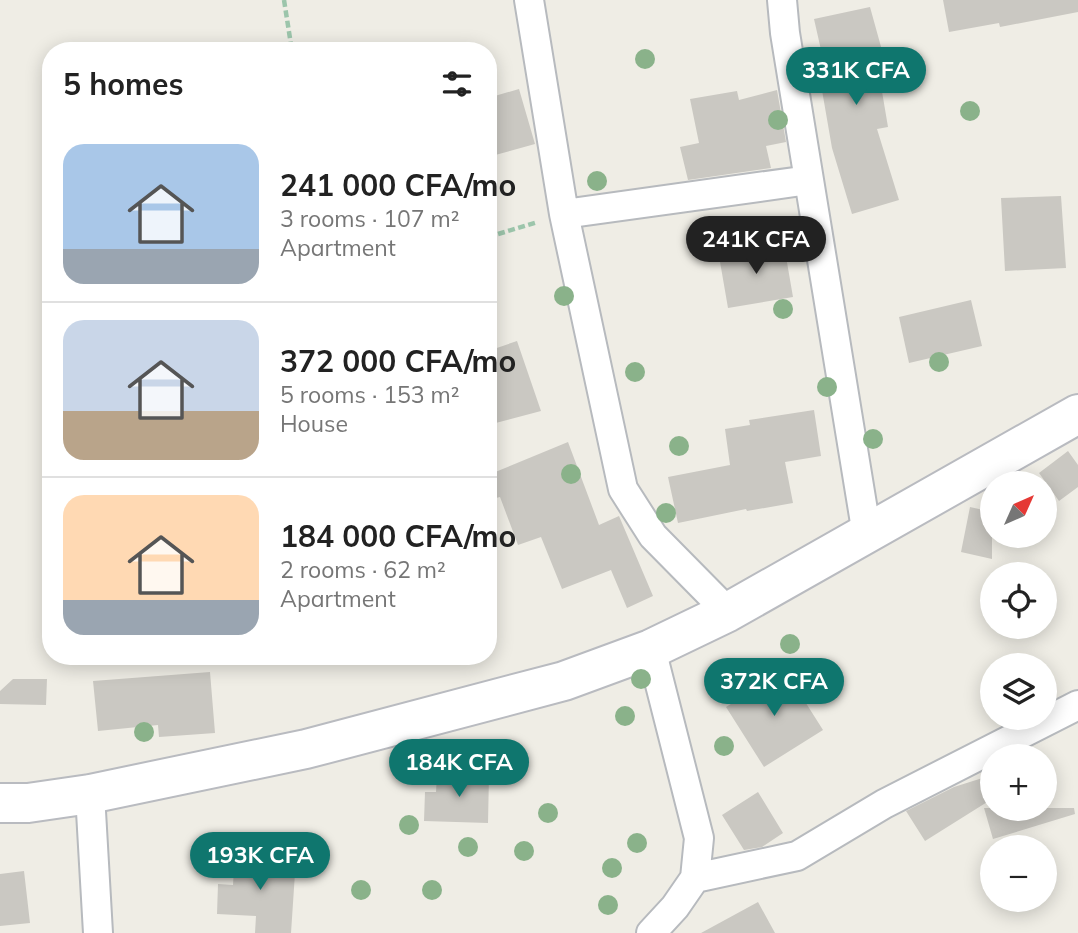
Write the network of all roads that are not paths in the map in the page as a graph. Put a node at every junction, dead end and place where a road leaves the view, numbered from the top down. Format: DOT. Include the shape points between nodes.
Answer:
graph roads {
  1 [pos="529,0"];
  2 [pos="782,0"];
  3 [pos="809,180"];
  4 [pos="564,214"];
  5 [pos="1078,414"];
  6 [pos="867,535"];
  7 [pos="728,612"];
  8 [pos="651,649"];
  9 [pos="1078,705"];
  10 [pos="90,794"];
  11 [pos="0,803"];
  12 [pos="695,878"];
  13 [pos="98,933"];
  14 [pos="651,933"];
  1 -- 4 [label="street"];
  2 -- 3 [label="street"];
  3 -- 4 [label="street"];
  3 -- 6 [label="street"];
  4 -- 7 [label="street" via="623,489 653,536"];
  5 -- 6 [label="main road"];
  6 -- 7 [label="main road"];
  7 -- 8 [label="main road"];
  8 -- 10 [label="main road" via="484,704 306,749"];
  8 -- 12 [label="street" via="699,838"];
  9 -- 12 [label="street" via="884,804 797,856"];
  10 -- 11 [label="main road"];
  10 -- 13 [label="street"];
  12 -- 14 [label="street"];
}
